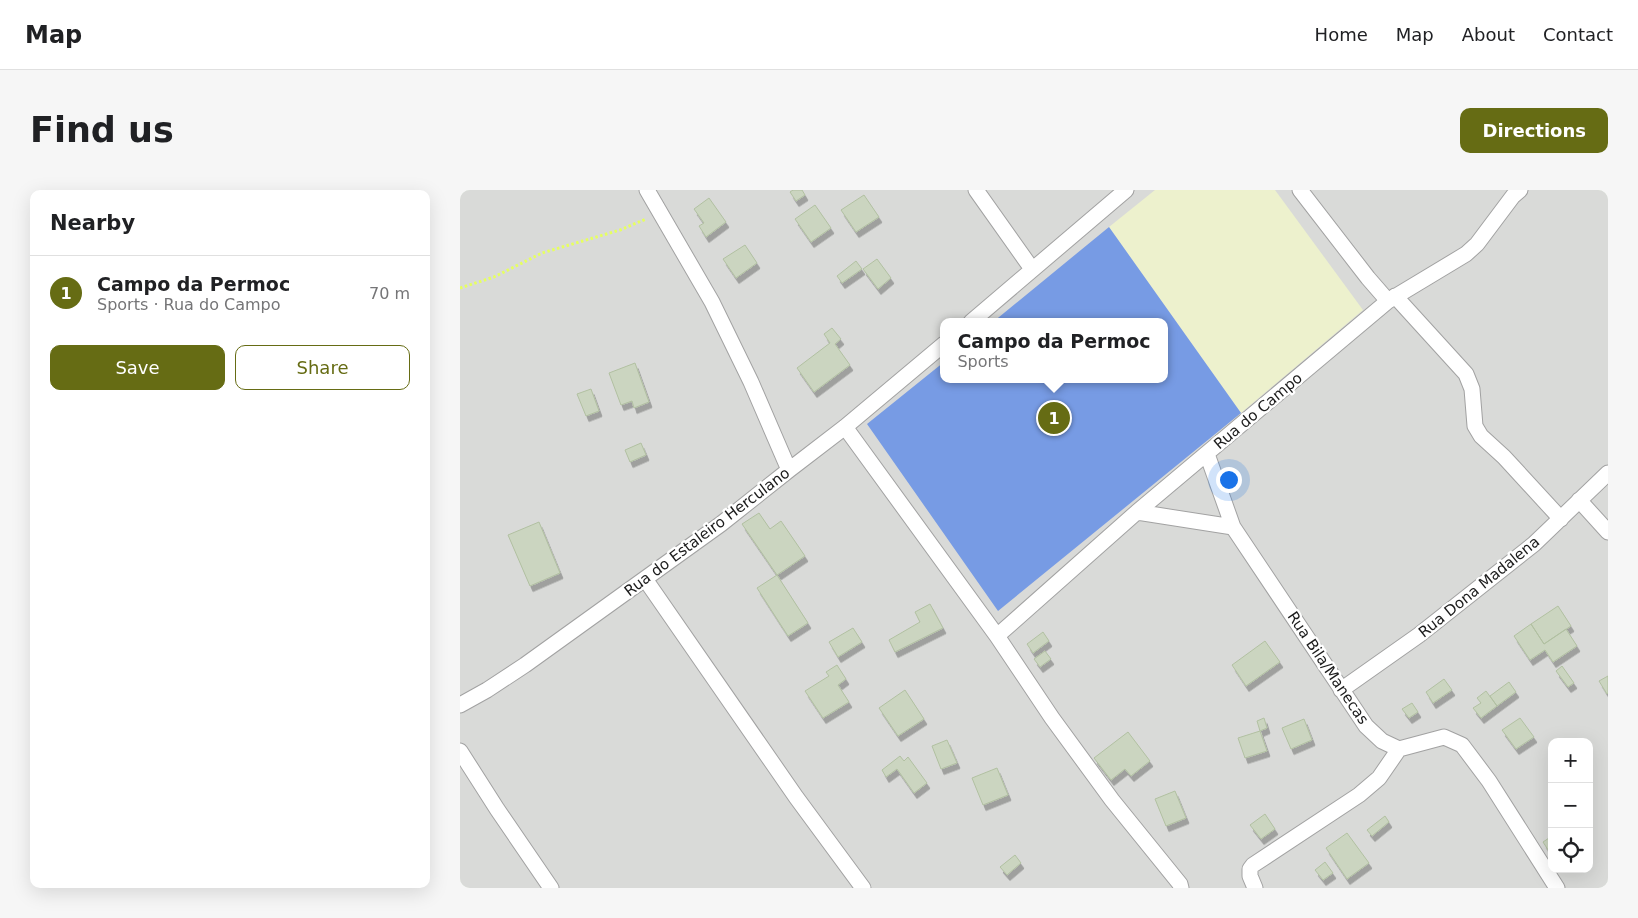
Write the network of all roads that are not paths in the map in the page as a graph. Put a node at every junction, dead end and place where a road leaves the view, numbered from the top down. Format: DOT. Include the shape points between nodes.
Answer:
graph roads {
  1 [pos="647,190"];
  2 [pos="976,190"];
  3 [pos="1126,190"];
  4 [pos="1300,190"];
  5 [pos="1520,190"];
  6 [pos="1032,269"];
  7 [pos="1392,299"];
  8 [pos="976,318"];
  9 [pos="940,347"];
  10 [pos="845,427"];
  11 [pos="1207,454"];
  12 [pos="789,470"];
  13 [pos="1608,472"];
  14 [pos="1579,500"];
  15 [pos="1136,512"];
  16 [pos="1561,519"];
  17 [pos="1234,527"];
  18 [pos="1608,532"];
  19 [pos="645,579"];
  20 [pos="996,636"];
  21 [pos="1341,690"];
  22 [pos="460,705"];
  23 [pos="1399,749"];
  24 [pos="460,751"];
  25 [pos="550,888"];
  26 [pos="863,888"];
  27 [pos="1181,888"];
  28 [pos="1255,888"];
  29 [pos="1558,888"];
  1 -- 12 [label="street" via="712,302"];
  2 -- 6 [label="street"];
  3 -- 6 [label="street"];
  4 -- 7 [label="street" via="1368,278"];
  5 -- 7 [label="street, Rua do Campo" via="1466,254"];
  6 -- 8 [label="street"];
  7 -- 11 [label="street, Rua do Campo"];
  7 -- 16 [label="street" via="1466,374 1472,389 1475,426 1481,436"];
  9 -- 10 [label="street, Rua do Estaleiro Herculano"];
  10 -- 12 [label="street, Rua do Estaleiro Herculano"];
  10 -- 20 [label="street"];
  11 -- 15 [label="street, Rua do Campo"];
  11 -- 17 [label="street, Rua Bila/Manecas"];
  12 -- 19 [label="street, Rua do Estaleiro Herculano"];
  13 -- 14 [label="street, Rua Dona Madalena"];
  14 -- 16 [label="street, Rua Dona Madalena"];
  14 -- 18 [label="street"];
  15 -- 17 [label="street"];
  15 -- 20 [label="street, Rua do Campo"];
  16 -- 21 [label="street, Rua Dona Madalena" via="1419,635"];
  17 -- 21 [label="street, Rua Bila/Manecas"];
  19 -- 22 [label="street, Rua do Estaleiro Herculano" via="524,665"];
  19 -- 26 [label="street"];
  20 -- 27 [label="street" via="1112,800"];
  21 -- 23 [label="street, Rua Bila/Manecas" via="1366,726 1382,741"];
  23 -- 28 [label="street" via="1379,778 1359,795 1254,865 1250,876"];
  23 -- 29 [label="street" via="1444,737 1462,745"];
  24 -- 25 [label="street"];
}
